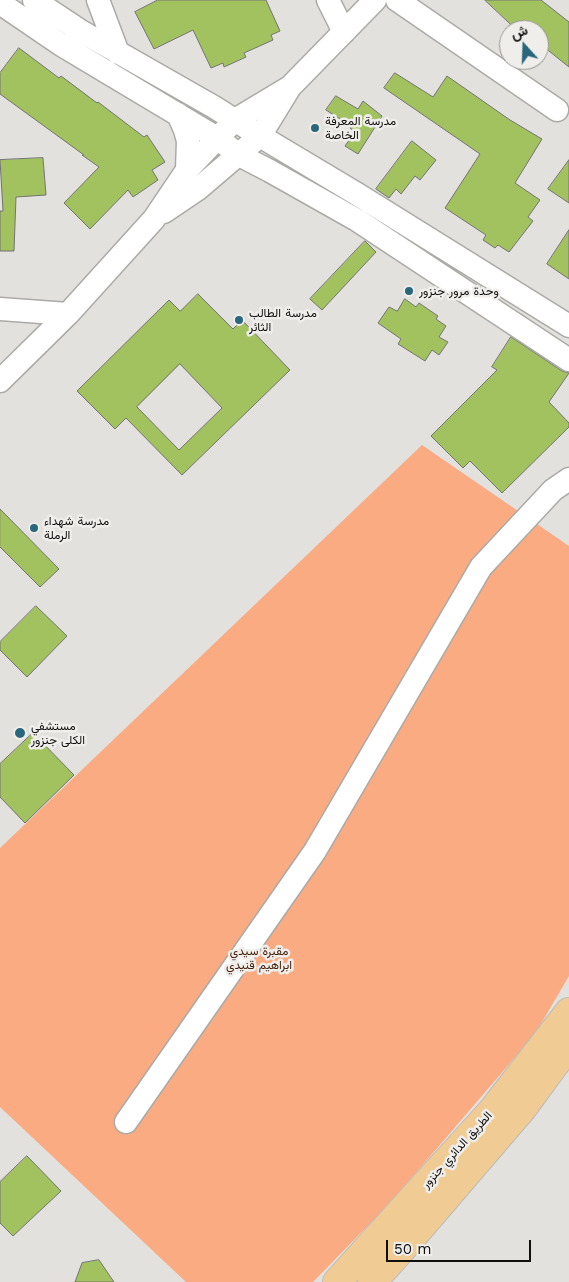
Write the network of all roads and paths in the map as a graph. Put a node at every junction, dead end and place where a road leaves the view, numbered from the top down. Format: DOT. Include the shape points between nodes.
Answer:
graph roads {
  1 [pos="34,0"];
  2 [pos="98,0"];
  3 [pos="328,0"];
  4 [pos="375,0"];
  5 [pos="397,0"];
  6 [pos="0,3"];
  7 [pos="344,32"];
  8 [pos="118,53"];
  9 [pos="290,87"];
  10 [pos="557,110"];
  11 [pos="178,114"];
  12 [pos="234,120"];
  13 [pos="260,136"];
  14 [pos="217,138"];
  15 [pos="238,155"];
  16 [pos="187,170"];
  17 [pos="154,219"];
  18 [pos="0,309"];
  19 [pos="68,314"];
  20 [pos="569,326"];
  21 [pos="569,360"];
  22 [pos="0,381"];
  23 [pos="569,479"];
  24 [pos="569,1012"];
  25 [pos="569,1045"];
  26 [pos="126,1122"];
  27 [pos="337,1282"];
  28 [pos="372,1282"];
  1 -- 8 [label="street"];
  2 -- 8 [label="street"];
  3 -- 7 [label="street"];
  4 -- 7 [label="street"];
  5 -- 10 [label="street"];
  6 -- 11 [label="street" via="60,44"];
  7 -- 9 [label="street"];
  8 -- 12 [label="street"];
  9 -- 12 [label="street"];
  9 -- 13 [label="street"];
  11 -- 14 [label="street"];
  11 -- 16 [label="street" via="188,141"];
  12 -- 13 [label="street"];
  12 -- 14 [label="street"];
  13 -- 15 [label="street"];
  13 -- 20 [label="street"];
  14 -- 15 [label="street"];
  14 -- 16 [label="street"];
  15 -- 17 [label="street" via="198,189"];
  15 -- 21 [label="street" via="357,220"];
  16 -- 17 [label="street"];
  17 -- 19 [label="street"];
  18 -- 19 [label="street"];
  19 -- 22 [label="street"];
  23 -- 26 [label="street" via="553,490 481,567 315,851"];
  24 -- 27 [label="main road, الطريق الدائري جنزور" via="492,1111"];
  25 -- 28 [label="main road, الطريق الدائري جنزور" via="522,1108"];
}
